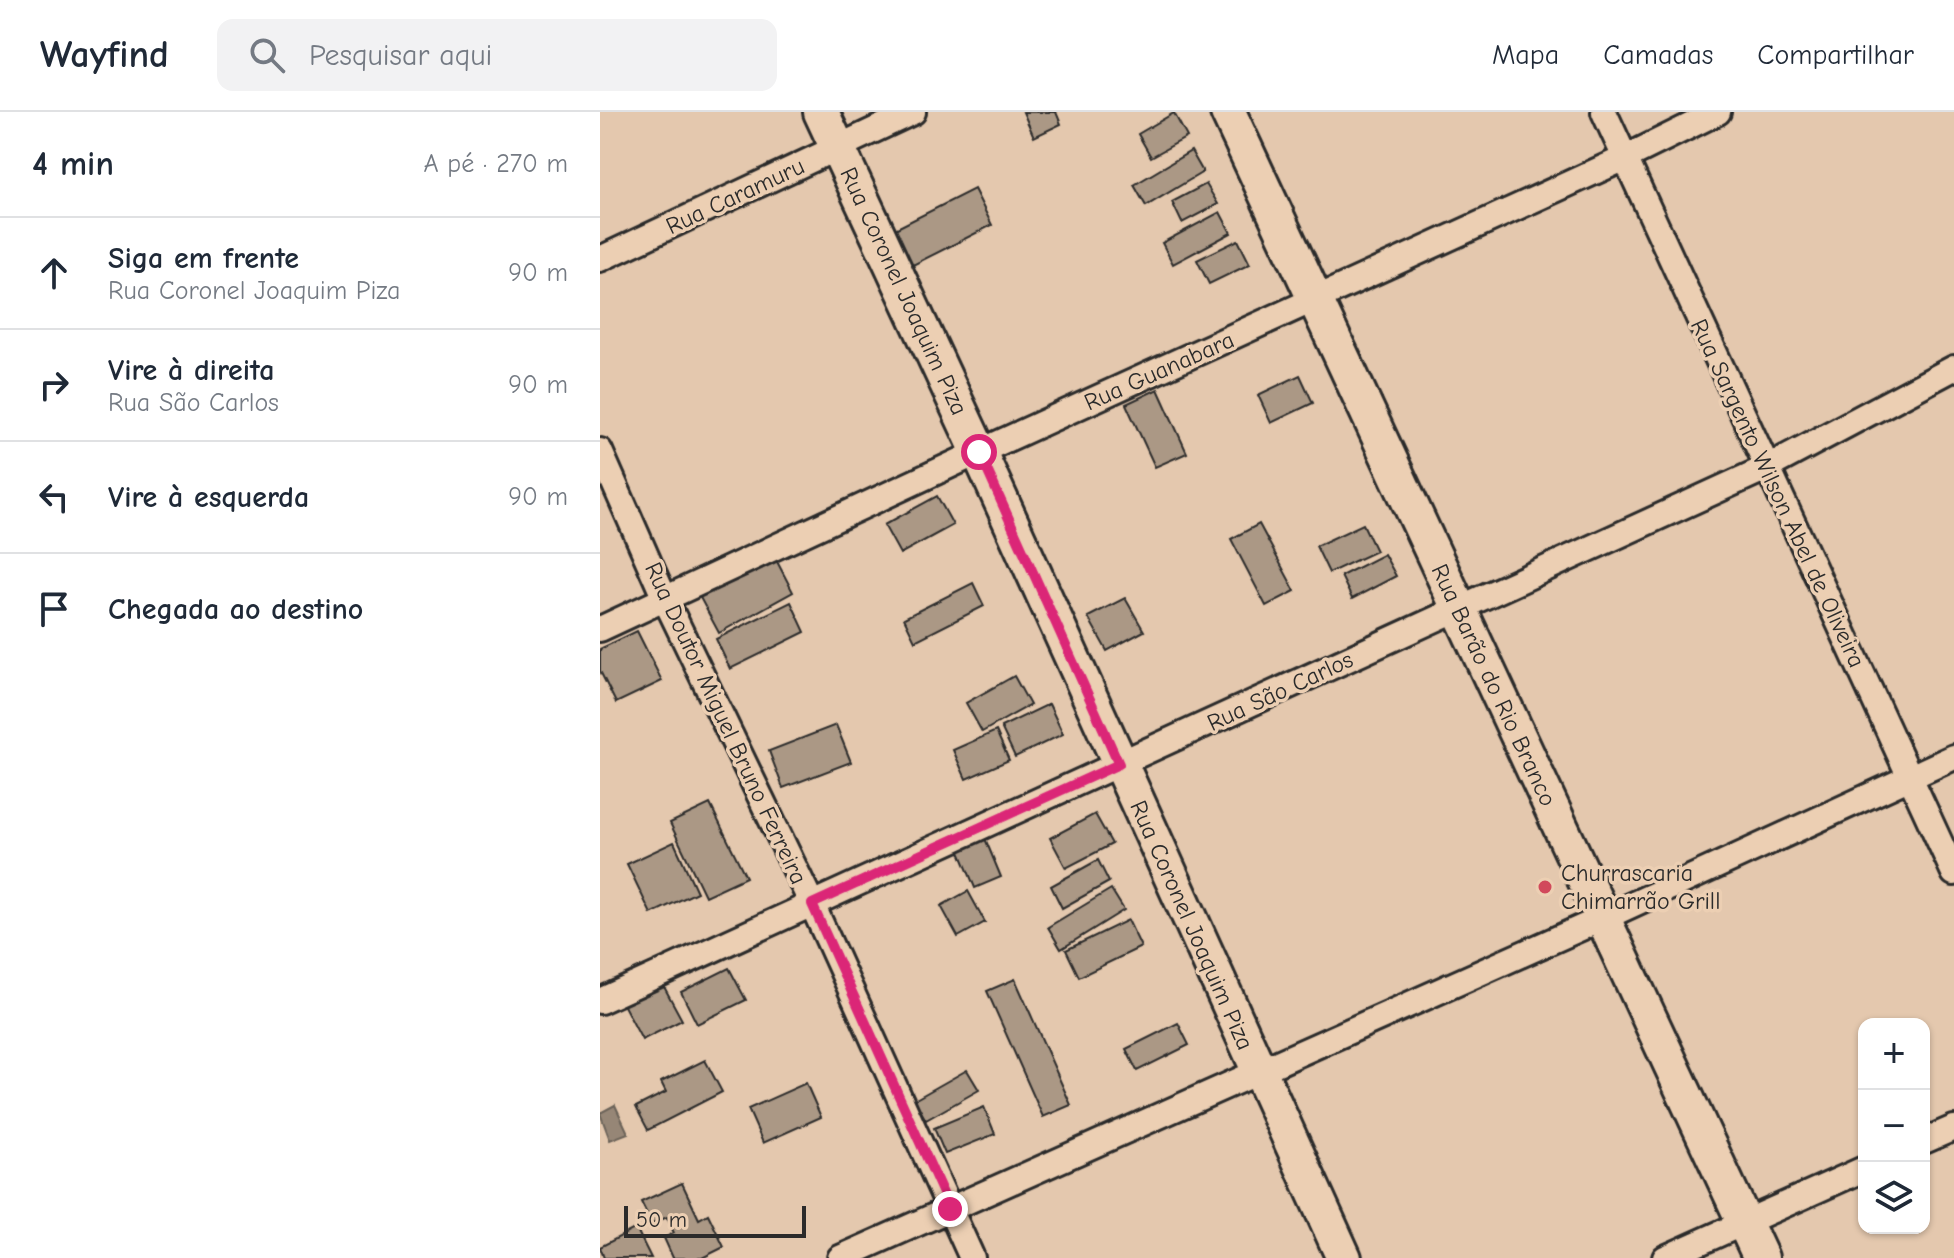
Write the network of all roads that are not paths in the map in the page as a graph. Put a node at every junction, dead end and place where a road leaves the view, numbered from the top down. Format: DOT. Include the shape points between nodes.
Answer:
graph roads {
  1 [pos="821,112"];
  2 [pos="913,112"];
  3 [pos="1228,112"];
  4 [pos="1604,112"];
  5 [pos="1718,112"];
  6 [pos="837,147"];
  7 [pos="1625,158"];
  8 [pos="600,259"];
  9 [pos="1315,302"];
  10 [pos="1954,368"];
  11 [pos="600,451"];
  12 [pos="979,452"];
  13 [pos="1766,468"];
  14 [pos="665,599"];
  15 [pos="1459,609"];
  16 [pos="600,629"];
  17 [pos="1954,757"];
  18 [pos="1119,764"];
  19 [pos="1909,778"];
  20 [pos="1954,873"];
  21 [pos="812,904"];
  22 [pos="1601,919"];
  23 [pos="600,1001"];
  24 [pos="1259,1072"];
  25 [pos="1954,1128"];
  26 [pos="1930,1138"];
  27 [pos="1858,1172"];
  28 [pos="950,1209"];
  29 [pos="1744,1223"];
  30 [pos="840,1258"];
  31 [pos="972,1258"];
  32 [pos="1344,1258"];
  33 [pos="1665,1258"];
  34 [pos="1761,1258"];
  1 -- 6 [label="main road, Rua Coronel Joaquim Piza"];
  2 -- 6 [label="street, Rua Caramuru"];
  3 -- 9 [label="main road, Rua Barão do Rio Branco"];
  4 -- 7 [label="street, Rua Sargento Wilson Abel de Oliveira"];
  5 -- 7 [label="street, Rua Guanabara"];
  6 -- 8 [label="street, Rua Caramuru"];
  6 -- 12 [label="main road, Rua Coronel Joaquim Piza"];
  7 -- 9 [label="street, Rua Guanabara"];
  7 -- 13 [label="street, Rua Sargento Wilson Abel de Oliveira"];
  9 -- 12 [label="street, Rua Guanabara"];
  9 -- 15 [label="main road, Rua Barão do Rio Branco"];
  10 -- 13 [label="street, Rua São Carlos"];
  11 -- 14 [label="street, Rua Doutor Miguel Bruno Ferreira"];
  12 -- 14 [label="street, Rua Guanabara"];
  12 -- 18 [label="main road, Rua Coronel Joaquim Piza"];
  13 -- 15 [label="street, Rua São Carlos"];
  13 -- 19 [label="street, Rua Sargento Wilson Abel de Oliveira"];
  14 -- 16 [label="street, Rua Guanabara"];
  14 -- 21 [label="street, Rua Doutor Miguel Bruno Ferreira"];
  15 -- 18 [label="street, Rua São Carlos"];
  15 -- 22 [label="main road, Rua Barão do Rio Branco"];
  17 -- 19 [label="street"];
  18 -- 21 [label="street, Rua São Carlos"];
  18 -- 24 [label="main road, Rua Coronel Joaquim Piza"];
  19 -- 20 [label="street, Rua Sargento Wilson Abel de Oliveira"];
  19 -- 22 [label="street"];
  21 -- 23 [label="street, Rua São Carlos"];
  21 -- 28 [label="street, Rua Doutor Miguel Bruno Ferreira"];
  22 -- 24 [label="street"];
  22 -- 29 [label="main road, Rua Barão do Rio Branco"];
  24 -- 28 [label="street"];
  24 -- 32 [label="main road, Rua Coronel Joaquim Piza"];
  25 -- 26 [label="street"];
  27 -- 29 [label="street"];
  28 -- 30 [label="street"];
  28 -- 31 [label="street, Rua Doutor Miguel Bruno Ferreira"];
  29 -- 33 [label="street"];
  29 -- 34 [label="main road, Rua Barão do Rio Branco"];
}
